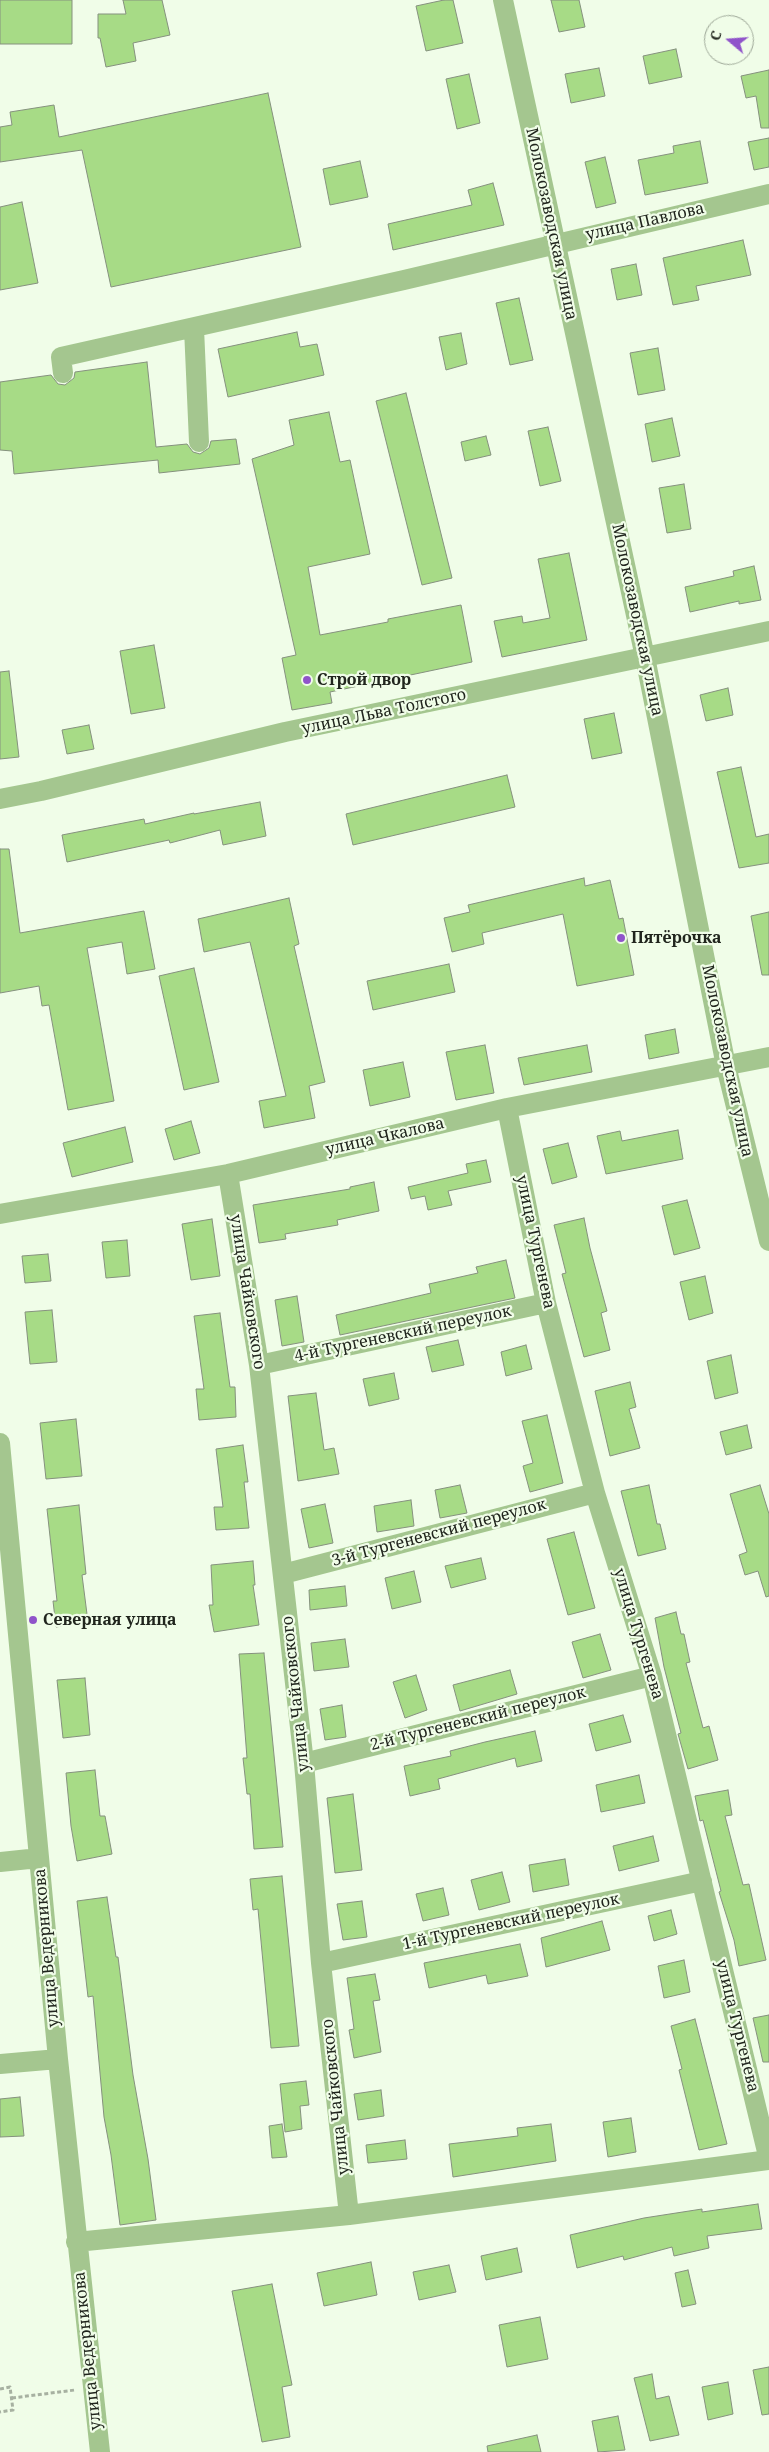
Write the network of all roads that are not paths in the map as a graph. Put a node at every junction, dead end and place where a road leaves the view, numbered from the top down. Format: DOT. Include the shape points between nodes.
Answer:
graph roads {
  1 [pos="503,0"];
  2 [pos="769,194"];
  3 [pos="555,243"];
  4 [pos="194,328"];
  5 [pos="63,373"];
  6 [pos="199,442"];
  7 [pos="769,631"];
  8 [pos="645,657"];
  9 [pos="0,798"];
  10 [pos="769,1057"];
  11 [pos="726,1066"];
  12 [pos="507,1108"];
  13 [pos="228,1174"];
  14 [pos="0,1214"];
  15 [pos="769,1241"];
  16 [pos="546,1303"];
  17 [pos="259,1365"];
  18 [pos="0,1443"];
  19 [pos="595,1493"];
  20 [pos="283,1574"];
  21 [pos="652,1676"];
  22 [pos="304,1763"];
  23 [pos="38,1858"];
  24 [pos="0,1862"];
  25 [pos="702,1881"];
  26 [pos="321,1962"];
  27 [pos="58,2059"];
  28 [pos="0,2064"];
  29 [pos="769,2160"];
  30 [pos="349,2215"];
  31 [pos="76,2242"];
  32 [pos="100,2452"];
  1 -- 3 [label="street, Молокозаводская улица"];
  2 -- 3 [label="street, улица Павлова"];
  3 -- 4 [label="street, улица Павлова"];
  3 -- 8 [label="street, Молокозаводская улица"];
  4 -- 5 [label="street, улица Павлова" via="61,358"];
  4 -- 6 [label="street"];
  7 -- 8 [label="street, улица Льва Толстого"];
  8 -- 9 [label="street, улица Льва Толстого" via="285,732 41,792"];
  8 -- 11 [label="street, Молокозаводская улица"];
  10 -- 11 [label="street, улица Чкалова"];
  11 -- 12 [label="street, улица Чкалова"];
  11 -- 15 [label="street, Молокозаводская улица"];
  12 -- 13 [label="street, улица Чкалова"];
  12 -- 16 [label="street, улица Тургенева"];
  13 -- 14 [label="street, улица Чкалова"];
  13 -- 17 [label="street, улица Чайковского"];
  16 -- 17 [label="street, 4-й Тургеневский переулок"];
  16 -- 19 [label="street, улица Тургенева"];
  17 -- 20 [label="street, улица Чайковского"];
  18 -- 23 [label="street, улица Ведерникова"];
  19 -- 20 [label="street, 3-й Тургеневский переулок"];
  19 -- 21 [label="street, улица Тургенева"];
  20 -- 22 [label="street, улица Чайковского"];
  21 -- 22 [label="street, 2-й Тургеневский переулок"];
  21 -- 25 [label="street, улица Тургенева"];
  22 -- 26 [label="street, улица Чайковского"];
  23 -- 24 [label="street"];
  23 -- 27 [label="street, улица Ведерникова"];
  25 -- 26 [label="street, 1-й Тургеневский переулок"];
  25 -- 29 [label="street, улица Тургенева"];
  26 -- 30 [label="street, улица Чайковского"];
  27 -- 28 [label="street"];
  27 -- 31 [label="street, улица Ведерникова"];
  29 -- 30 [label="street"];
  30 -- 31 [label="street"];
  31 -- 32 [label="street, улица Ведерникова"];
}
